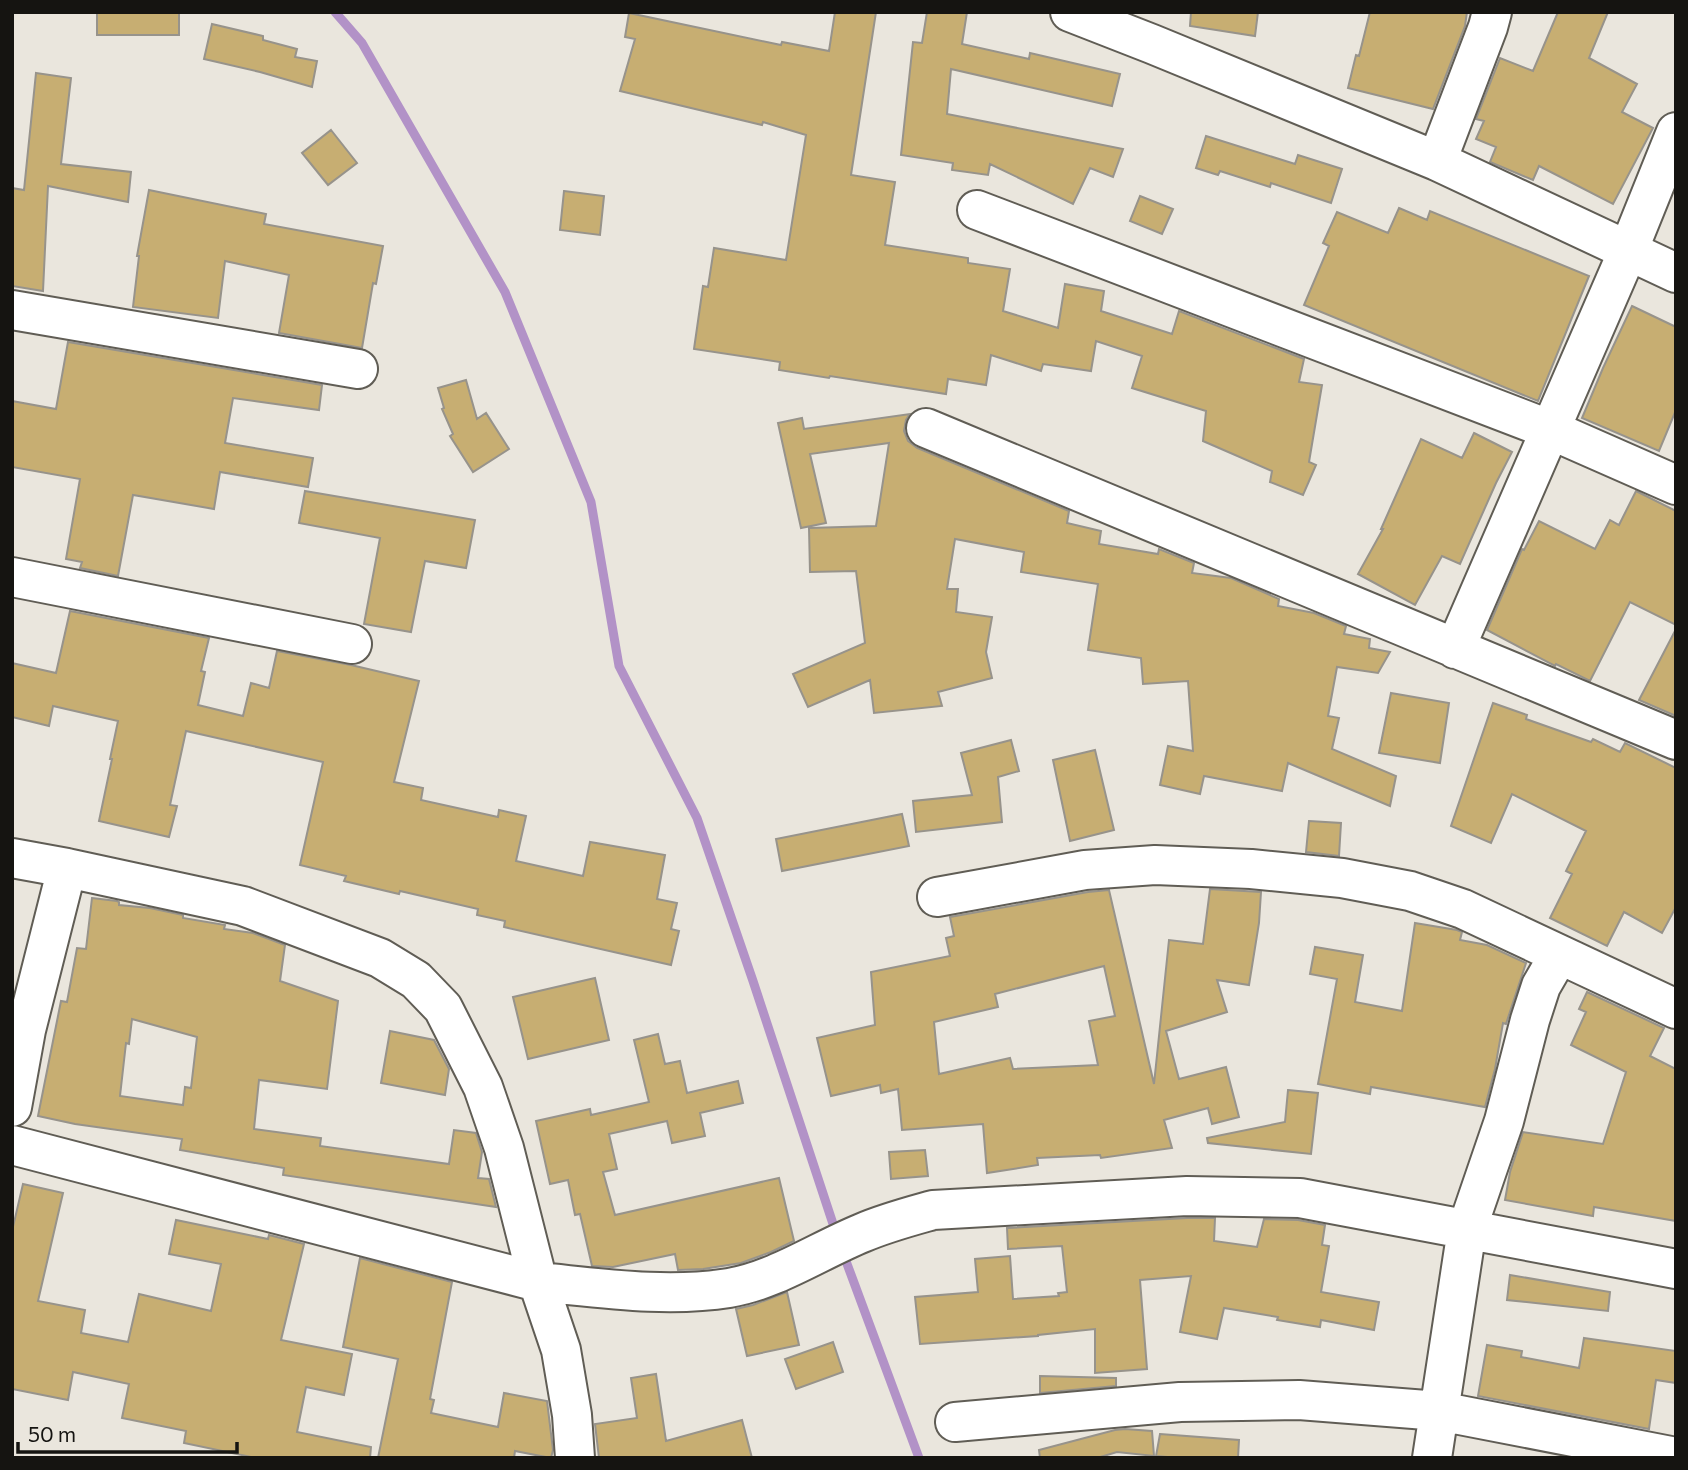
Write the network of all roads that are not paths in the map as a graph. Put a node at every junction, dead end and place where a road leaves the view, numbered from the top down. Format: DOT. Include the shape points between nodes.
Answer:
graph roads {
  1 [pos="1070,12"];
  2 [pos="1492,12"];
  3 [pos="1676,132"];
  4 [pos="1437,161"];
  5 [pos="977,210"];
  6 [pos="1628,251"];
  7 [pos="1676,273"];
  8 [pos="12,310"];
  9 [pos="358,369"];
  10 [pos="926,428"];
  11 [pos="1551,430"];
  12 [pos="1676,485"];
  13 [pos="12,577"];
  14 [pos="352,644"];
  15 [pos="1455,649"];
  16 [pos="1676,740"];
  17 [pos="12,859"];
  18 [pos="67,868"];
  19 [pos="937,897"];
  20 [pos="1559,956"];
  21 [pos="1676,1009"];
  22 [pos="12,1107"];
  23 [pos="12,1145"];
  24 [pos="1467,1229"];
  25 [pos="1676,1269"];
  26 [pos="538,1282"];
  27 [pos="1439,1412"];
  28 [pos="955,1422"];
  29 [pos="1676,1457"];
  30 [pos="575,1458"];
  31 [pos="1432,1458"];
  1 -- 4 [label="street"];
  2 -- 4 [label="street"];
  3 -- 6 [label="street"];
  4 -- 6 [label="street"];
  5 -- 11 [label="street"];
  6 -- 7 [label="street"];
  6 -- 11 [label="street"];
  8 -- 9 [label="street"];
  10 -- 15 [label="street"];
  11 -- 12 [label="street"];
  11 -- 15 [label="street"];
  13 -- 14 [label="street"];
  15 -- 16 [label="street"];
  17 -- 18 [label="street"];
  18 -- 22 [label="street" via="26,1030"];
  18 -- 26 [label="street" via="243,906 380,958 416,980 443,1008 483,1087 504,1148"];
  19 -- 20 [label="street" via="1085,870 1155,865 1251,869 1342,878 1410,891 1463,909"];
  20 -- 21 [label="street"];
  20 -- 24 [label="street" via="1541,986 1504,1121"];
  23 -- 26 [label="street"];
  24 -- 25 [label="street"];
  24 -- 26 [label="street" via="1300,1198 1187,1196 933,1210 861,1233 767,1277 730,1287 626,1291"];
  24 -- 27 [label="street"];
  26 -- 30 [label="street" via="561,1350"];
  27 -- 28 [label="street" via="1299,1400 1180,1402"];
  27 -- 29 [label="street"];
  27 -- 31 [label="street"];
}
